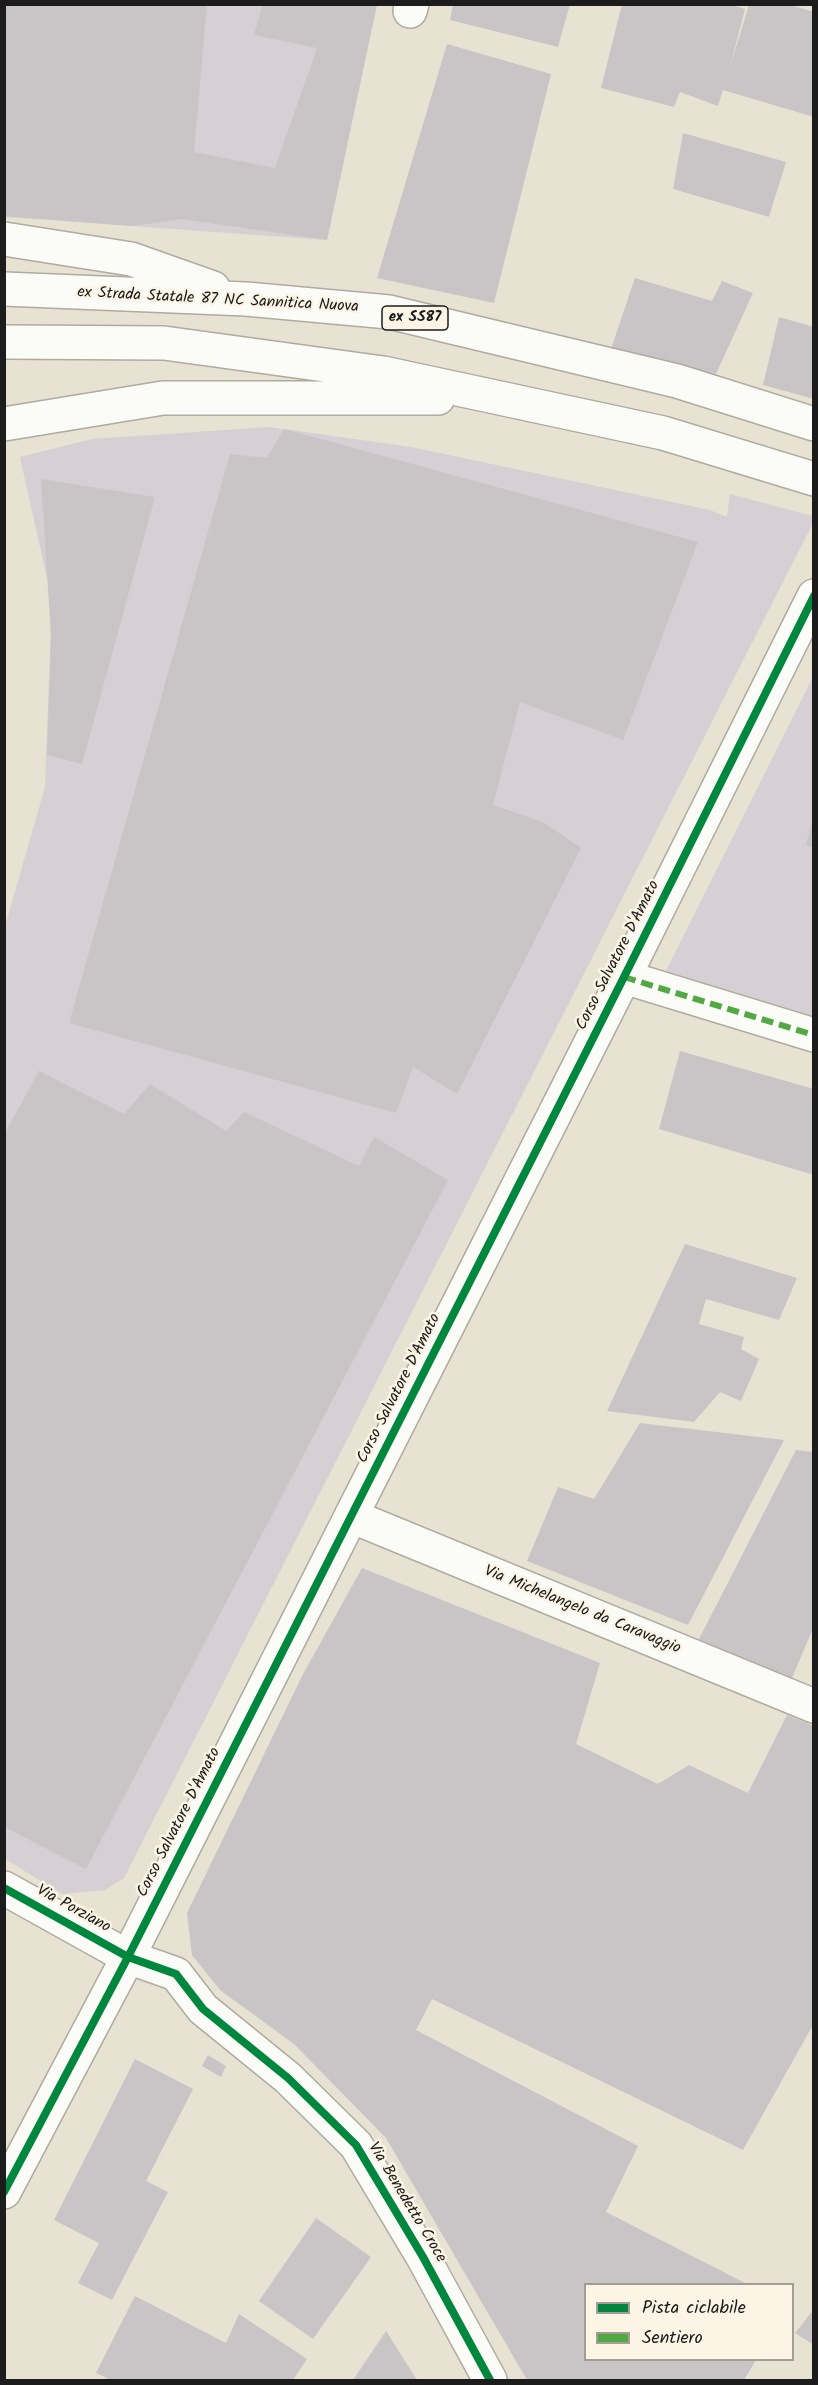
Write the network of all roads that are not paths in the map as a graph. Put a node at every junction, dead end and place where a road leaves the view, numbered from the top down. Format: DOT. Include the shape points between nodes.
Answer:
graph roads {
  1 [pos="4,239"];
  2 [pos="4,289"];
  3 [pos="246,300"];
  4 [pos="4,342"];
  5 [pos="490,397"];
  6 [pos="4,424"];
  7 [pos="813,424"];
  8 [pos="813,479"];
  9 [pos="813,596"];
  10 [pos="624,977"];
  11 [pos="813,1035"];
  12 [pos="351,1516"];
  13 [pos="813,1706"];
  14 [pos="4,1888"];
  15 [pos="128,1957"];
  16 [pos="4,2192"];
  17 [pos="490,2380"];
  1 -- 3 [label="main road" via="131,259"];
  2 -- 3 [label="main road, ex Strada Statale 87 NC Sannitica Nuova / ex SS87"];
  3 -- 7 [label="main road, ex Strada Statale 87 NC Sannitica Nuova / ex SS87" via="389,312 677,381"];
  4 -- 5 [label="main road" via="164,343 383,373"];
  5 -- 6 [label="main road" via="163,398"];
  5 -- 8 [label="main road" via="663,433"];
  9 -- 10 [label="main road, Corso Salvatore D'Amato"];
  10 -- 11 [label="main road"];
  10 -- 12 [label="main road, Corso Salvatore D'Amato"];
  12 -- 13 [label="main road, Via Michelangelo da Caravaggio"];
  12 -- 15 [label="main road, Corso Salvatore D'Amato"];
  14 -- 15 [label="main road, Via Porziano"];
  15 -- 16 [label="main road, Corso Salvatore D'Amato"];
  15 -- 17 [label="main road, Via Benedetto Croce" via="165,1995 203,2009 288,2078 356,2145"];
}
